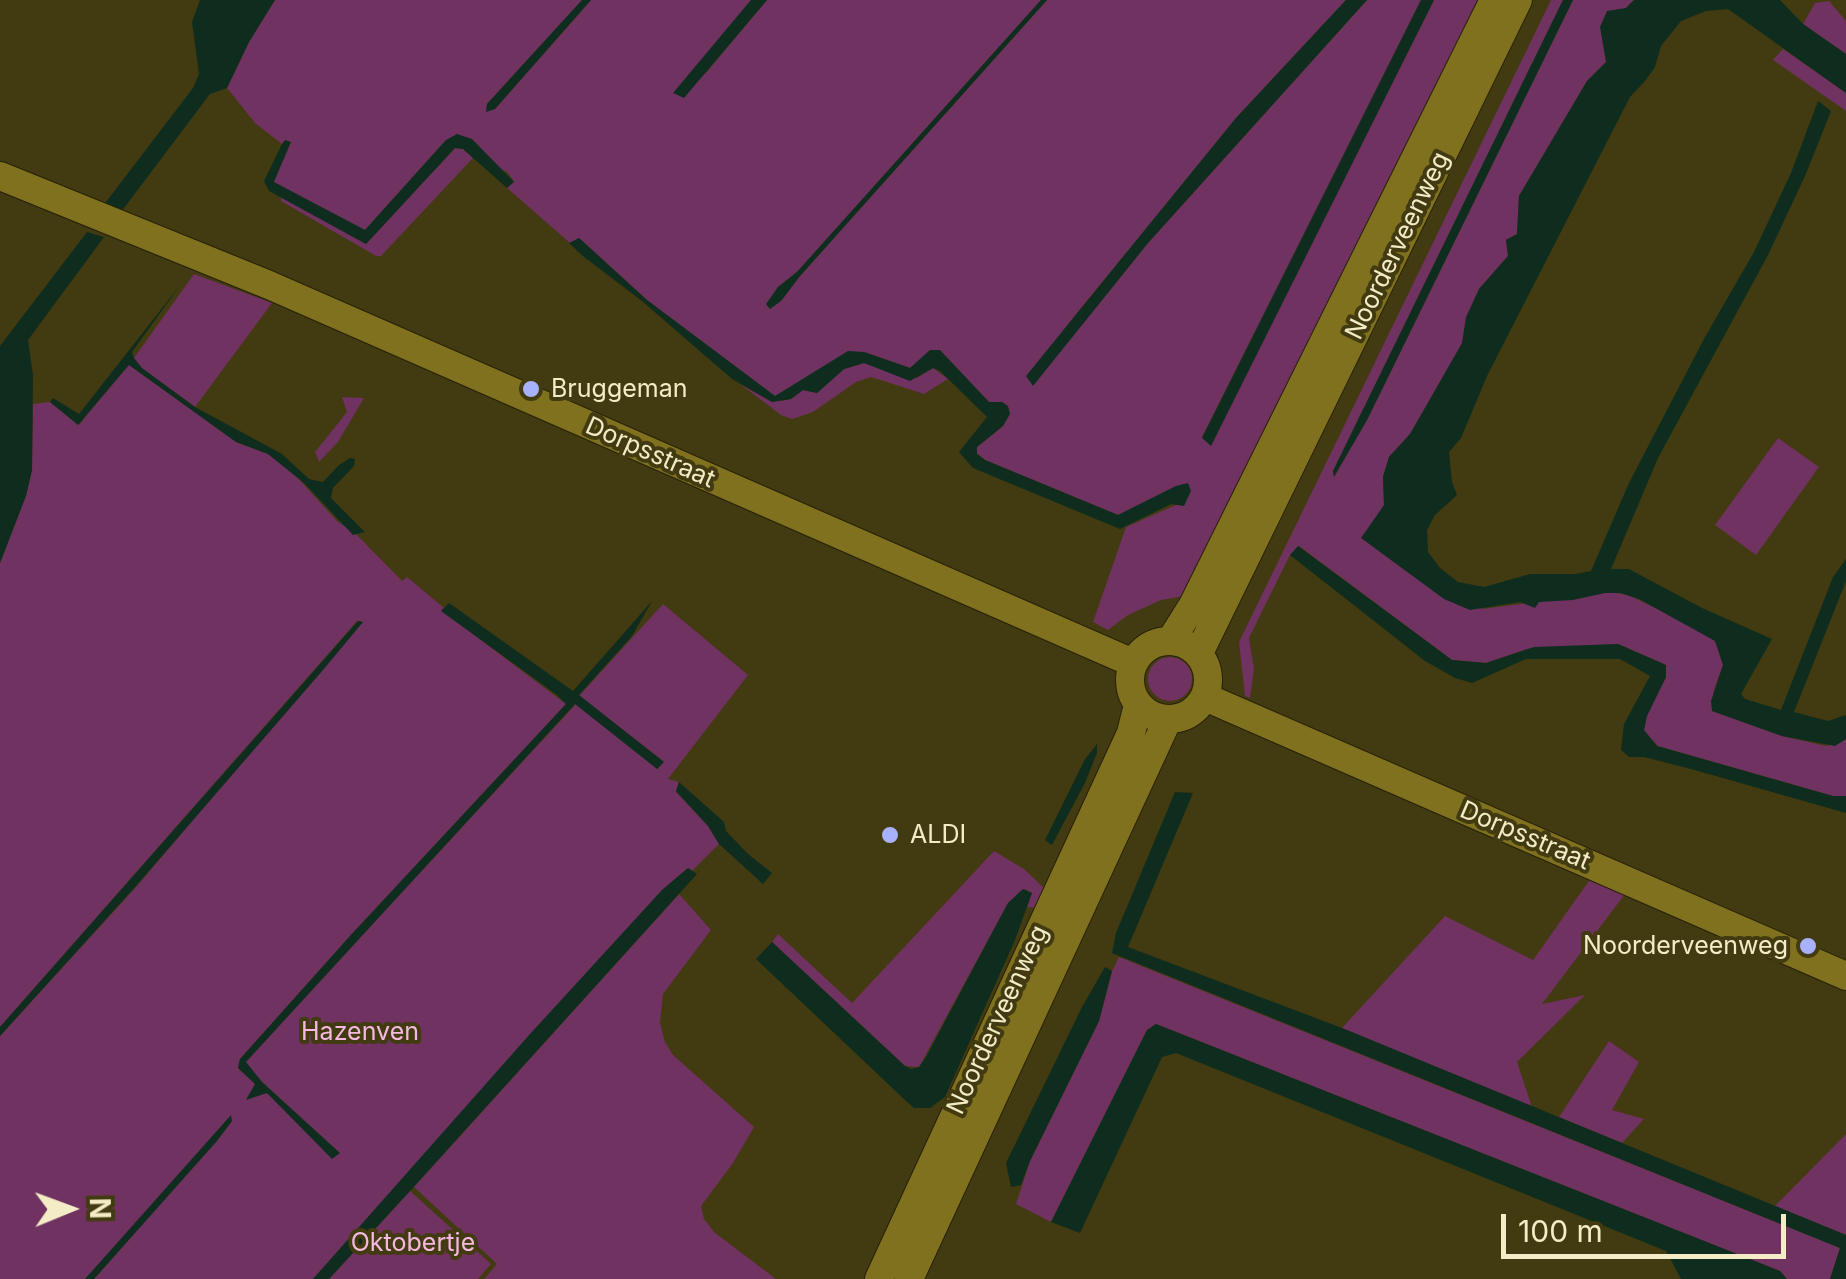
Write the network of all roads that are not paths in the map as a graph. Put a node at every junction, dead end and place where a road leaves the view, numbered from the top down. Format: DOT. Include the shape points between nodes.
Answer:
graph roads {
  1 [pos="1494,0"];
  2 [pos="1518,0"];
  3 [pos="0,176"];
  4 [pos="1171,640"];
  5 [pos="1198,653"];
  6 [pos="1133,663"];
  7 [pos="1205,697"];
  8 [pos="1138,705"];
  9 [pos="1168,720"];
  10 [pos="1846,976"];
  11 [pos="879,1279"];
  12 [pos="909,1279"];
  1 -- 4 [label="street, Noorderveenweg"];
  2 -- 5 [label="street, Noorderveenweg"];
  3 -- 6 [label="street, Dorpsstraat" via="269,285"];
  4 -- 5 [label="street"];
  4 -- 6 [label="street" via="1142,650"];
  5 -- 7 [label="street" via="1207,666"];
  6 -- 8 [label="street" via="1131,692"];
  7 -- 9 [label="street" via="1196,709"];
  7 -- 10 [label="street, Dorpsstraat"];
  8 -- 9 [label="street"];
  8 -- 11 [label="street, Noorderveenweg" via="1132,733"];
  9 -- 12 [label="street, Noorderveenweg"];
}
